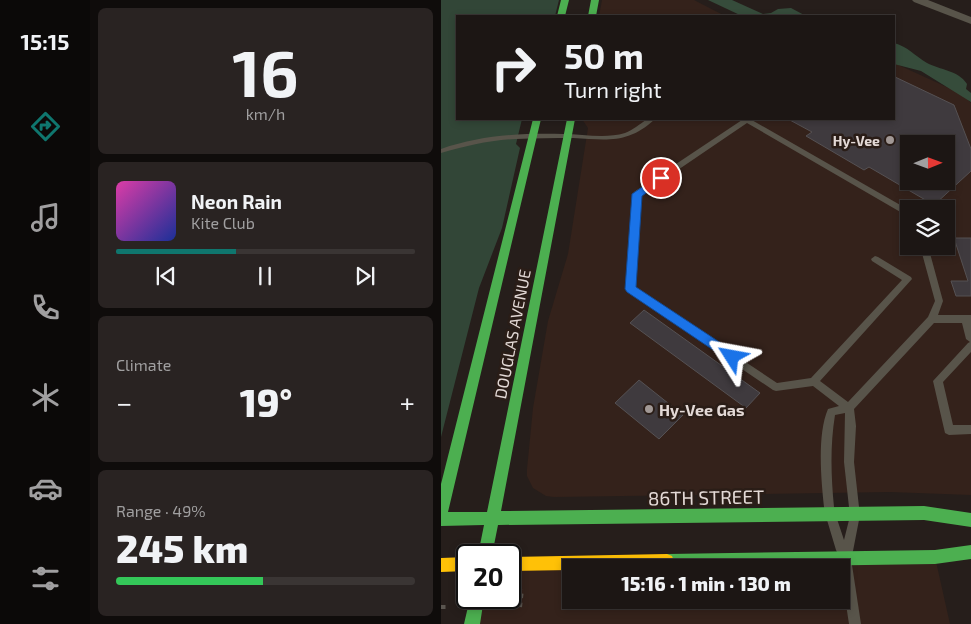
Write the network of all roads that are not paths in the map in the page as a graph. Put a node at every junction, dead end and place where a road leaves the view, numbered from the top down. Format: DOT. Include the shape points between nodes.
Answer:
graph roads {
  1 [pos="565,0"];
  2 [pos="595,0"];
  3 [pos="918,0"];
  4 [pos="561,15"];
  5 [pos="592,15"];
  6 [pos="971,21"];
  7 [pos="537,120"];
  8 [pos="571,120"];
  9 [pos="651,120"];
  10 [pos="745,120"];
  11 [pos="748,120"];
  12 [pos="533,136"];
  13 [pos="568,136"];
  14 [pos="441,151"];
  15 [pos="900,209"];
  16 [pos="926,255"];
  17 [pos="875,258"];
  18 [pos="931,319"];
  19 [pos="968,319"];
  20 [pos="971,339"];
  21 [pos="971,346"];
  22 [pos="814,382"];
  23 [pos="849,408"];
  24 [pos="971,429"];
  25 [pos="441,512"];
  26 [pos="829,513"];
  27 [pos="855,513"];
  28 [pos="441,519"];
  29 [pos="492,519"];
  30 [pos="971,520"];
  31 [pos="487,544"];
  32 [pos="971,552"];
  33 [pos="845,559"];
  34 [pos="562,563"];
  35 [pos="456,564"];
  36 [pos="521,564"];
  37 [pos="441,565"];
  38 [pos="850,592"];
  39 [pos="475,609"];
  40 [pos="472,624"];
  41 [pos="855,624"];
  1 -- 4 [label="main road"];
  2 -- 5 [label="main road"];
  3 -- 6 [label="street"];
  7 -- 12 [label="main road, DOUGLAS AVENUE"];
  8 -- 13 [label="main road, DOUGLAS AVENUE"];
  9 -- 13 [label="lane" via="636,131 618,137"];
  10 -- 22 [label="lane" via="637,194 631,289 776,387"];
  11 -- 15 [label="lane"];
  12 -- 13 [label="lane"];
  12 -- 14 [label="lane" via="484,138"];
  12 -- 25 [label="main road, DOUGLAS AVENUE"];
  13 -- 29 [label="main road, DOUGLAS AVENUE"];
  16 -- 18 [label="lane" via="939,301"];
  17 -- 22 [label="lane" via="908,279"];
  18 -- 19 [label="lane"];
  18 -- 23 [label="lane"];
  19 -- 20 [label="lane"];
  21 -- 24 [label="lane" via="938,381 949,430"];
  22 -- 23 [label="lane"];
  23 -- 26 [label="lane" via="831,412 826,432"];
  23 -- 27 [label="lane" via="852,422 849,468"];
  26 -- 27 [label="main road, 86TH STREET"];
  26 -- 29 [label="main road, 86TH STREET"];
  26 -- 33 [label="lane"];
  27 -- 30 [label="main road, 86TH STREET" via="924,513"];
  27 -- 33 [label="lane"];
  28 -- 29 [label="main road, 86TH STREET"];
  29 -- 31 [label="main road, DOUGLAS AVENUE"];
  32 -- 33 [label="main road" via="935,557"];
  34 -- 36 [label="main road"];
  35 -- 37 [label="main road"];
  38 -- 41 [label="lane"];
  39 -- 40 [label="main road"];
}
